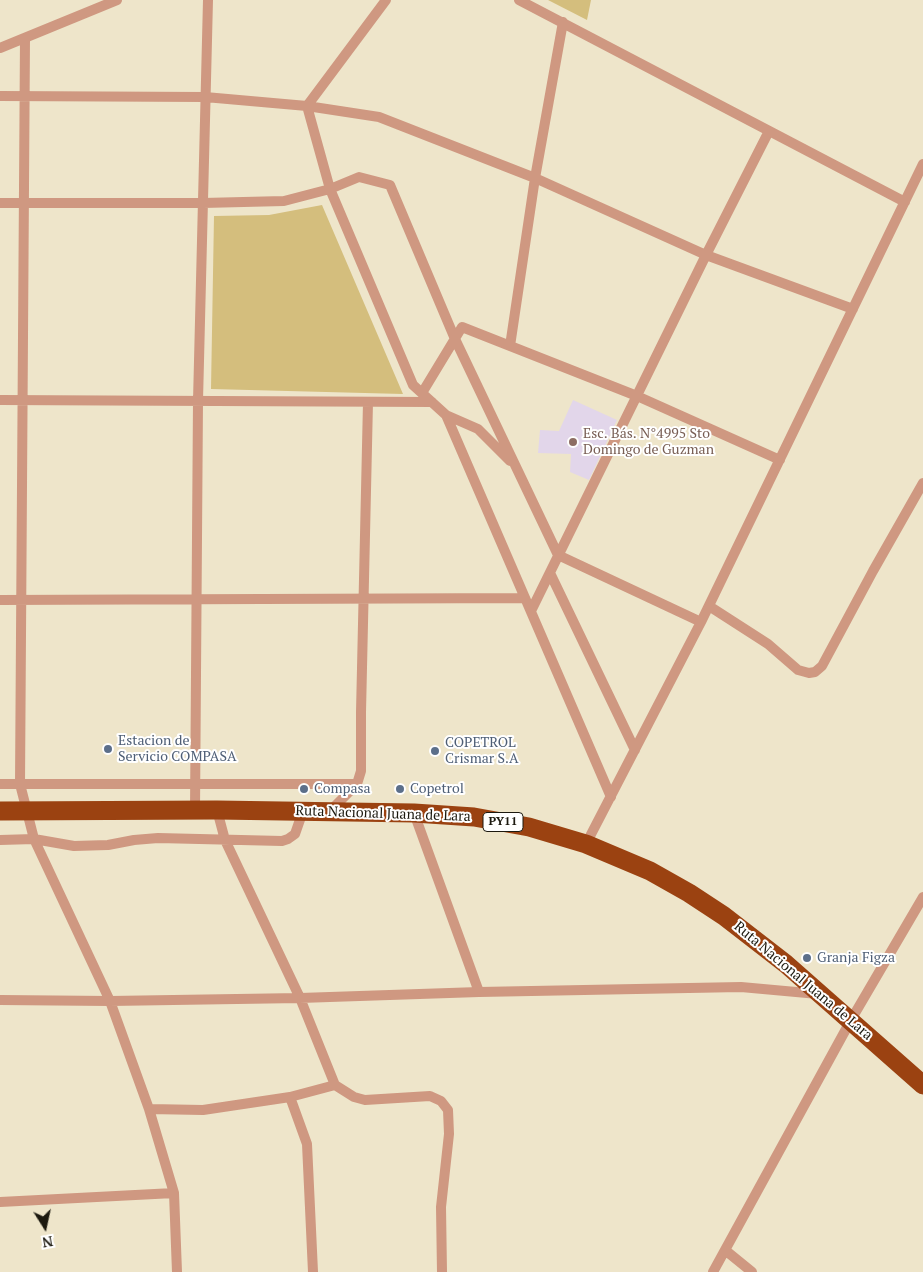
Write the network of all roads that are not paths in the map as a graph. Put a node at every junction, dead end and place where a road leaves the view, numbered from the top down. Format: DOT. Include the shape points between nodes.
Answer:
graph roads {
  1 [pos="118,0"];
  2 [pos="208,0"];
  3 [pos="386,0"];
  4 [pos="519,0"];
  5 [pos="562,22"];
  6 [pos="25,38"];
  7 [pos="0,48"];
  8 [pos="0,96"];
  9 [pos="25,97"];
  10 [pos="205,97"];
  11 [pos="307,106"];
  12 [pos="769,131"];
  13 [pos="923,164"];
  14 [pos="535,178"];
  15 [pos="330,189"];
  16 [pos="905,202"];
  17 [pos="0,203"];
  18 [pos="24,203"];
  19 [pos="203,203"];
  20 [pos="706,255"];
  21 [pos="853,309"];
  22 [pos="455,339"];
  23 [pos="510,346"];
  24 [pos="422,394"];
  25 [pos="637,396"];
  26 [pos="0,400"];
  27 [pos="23,400"];
  28 [pos="198,401"];
  29 [pos="368,402"];
  30 [pos="432,402"];
  31 [pos="446,415"];
  32 [pos="780,460"];
  33 [pos="516,467"];
  34 [pos="923,483"];
  35 [pos="558,555"];
  36 [pos="550,573"];
  37 [pos="525,598"];
  38 [pos="197,599"];
  39 [pos="363,599"];
  40 [pos="0,600"];
  41 [pos="22,600"];
  42 [pos="709,606"];
  43 [pos="531,611"];
  44 [pos="701,622"];
  45 [pos="635,750"];
  46 [pos="0,784"];
  47 [pos="20,784"];
  48 [pos="196,784"];
  49 [pos="357,784"];
  50 [pos="611,797"];
  51 [pos="195,810"];
  52 [pos="217,810"];
  53 [pos="0,811"];
  54 [pos="330,811"];
  55 [pos="27,812"];
  56 [pos="303,812"];
  57 [pos="414,813"];
  58 [pos="34,839"];
  59 [pos="0,840"];
  60 [pos="225,840"];
  61 [pos="586,844"];
  62 [pos="923,897"];
  63 [pos="479,992"];
  64 [pos="818,994"];
  65 [pos="300,998"];
  66 [pos="0,1000"];
  67 [pos="110,1001"];
  68 [pos="852,1020"];
  69 [pos="335,1085"];
  70 [pos="923,1085"];
  71 [pos="290,1097"];
  72 [pos="149,1109"];
  73 [pos="174,1193"];
  74 [pos="0,1202"];
  75 [pos="724,1250"];
  76 [pos="177,1272"];
  77 [pos="313,1272"];
  78 [pos="442,1272"];
  79 [pos="713,1272"];
  80 [pos="752,1272"];
  1 -- 6 [label="street"];
  2 -- 10 [label="street"];
  3 -- 11 [label="street"];
  4 -- 5 [label="street"];
  5 -- 12 [label="street"];
  5 -- 14 [label="street"];
  6 -- 7 [label="street"];
  6 -- 9 [label="street"];
  8 -- 9 [label="street"];
  9 -- 10 [label="street"];
  9 -- 18 [label="street"];
  10 -- 11 [label="street"];
  10 -- 19 [label="street"];
  11 -- 14 [label="street" via="379,117"];
  11 -- 15 [label="street"];
  12 -- 16 [label="street"];
  12 -- 20 [label="street"];
  13 -- 16 [label="street"];
  14 -- 20 [label="street"];
  14 -- 23 [label="street"];
  15 -- 19 [label="street" via="284,200"];
  15 -- 22 [label="street" via="359,178 390,185"];
  15 -- 24 [label="street" via="413,385"];
  16 -- 21 [label="street"];
  17 -- 18 [label="street"];
  18 -- 19 [label="street"];
  18 -- 27 [label="street"];
  19 -- 28 [label="street"];
  20 -- 21 [label="street"];
  20 -- 25 [label="street"];
  21 -- 32 [label="street"];
  22 -- 23 [label="street" via="462,327"];
  22 -- 24 [label="street"];
  22 -- 33 [label="street"];
  23 -- 25 [label="street"];
  24 -- 30 [label="street"];
  25 -- 32 [label="street"];
  25 -- 35 [label="street"];
  26 -- 27 [label="street"];
  27 -- 28 [label="street"];
  27 -- 41 [label="street"];
  28 -- 29 [label="street"];
  28 -- 38 [label="street"];
  29 -- 30 [label="street"];
  29 -- 39 [label="street"];
  30 -- 31 [label="street"];
  31 -- 33 [label="street" via="478,429"];
  31 -- 37 [label="street"];
  32 -- 42 [label="street"];
  33 -- 35 [label="street"];
  34 -- 42 [label="street" via="816,672 798,670 768,644"];
  35 -- 36 [label="street"];
  35 -- 44 [label="street"];
  36 -- 43 [label="street"];
  36 -- 45 [label="street"];
  37 -- 39 [label="street"];
  37 -- 43 [label="street"];
  38 -- 39 [label="street"];
  38 -- 41 [label="street"];
  38 -- 48 [label="street"];
  39 -- 49 [label="street" via="361,771"];
  40 -- 41 [label="street"];
  41 -- 47 [label="street"];
  42 -- 44 [label="street"];
  43 -- 50 [label="street"];
  44 -- 45 [label="street"];
  45 -- 50 [label="street"];
  46 -- 47 [label="street"];
  47 -- 48 [label="street"];
  47 -- 55 [label="street"];
  48 -- 49 [label="street"];
  48 -- 51 [label="street"];
  49 -- 54 [label="street"];
  50 -- 61 [label="street"];
  51 -- 52 [label="highway, Ruta Nacional Juana de Lara / PY11"];
  51 -- 55 [label="highway, Ruta Nacional Juana de Lara / PY11"];
  52 -- 56 [label="highway, Ruta Nacional Juana de Lara / PY11"];
  52 -- 60 [label="street"];
  53 -- 55 [label="highway, Ruta Nacional Juana de Lara / PY11"];
  54 -- 56 [label="highway, Ruta Nacional Juana de Lara / PY11"];
  54 -- 57 [label="highway, Ruta Nacional Juana de Lara / PY11"];
  55 -- 58 [label="street"];
  56 -- 60 [label="street" via="295,834 288,839"];
  57 -- 61 [label="highway, Ruta Nacional Juana de Lara / PY11" via="474,817 530,827"];
  57 -- 63 [label="street"];
  58 -- 59 [label="street"];
  58 -- 60 [label="street" via="74,846 158,838"];
  58 -- 67 [label="street"];
  60 -- 65 [label="street"];
  61 -- 64 [label="highway, Ruta Nacional Juana de Lara / PY11" via="650,871 696,898 756,939"];
  62 -- 68 [label="street"];
  63 -- 64 [label="street" via="741,987"];
  63 -- 65 [label="street"];
  64 -- 68 [label="highway, Ruta Nacional Juana de Lara / PY11"];
  65 -- 67 [label="street"];
  65 -- 69 [label="street"];
  66 -- 67 [label="street"];
  67 -- 72 [label="street"];
  68 -- 70 [label="highway, Ruta Nacional Juana de Lara / PY11"];
  68 -- 75 [label="street"];
  69 -- 71 [label="street"];
  69 -- 78 [label="street" via="365,1100 430,1096 441,1101 448,1110 449,1134 441,1207"];
  71 -- 72 [label="street" via="204,1110"];
  71 -- 77 [label="street" via="306,1144"];
  72 -- 73 [label="street"];
  73 -- 74 [label="street"];
  73 -- 76 [label="street"];
  75 -- 79 [label="street"];
  75 -- 80 [label="street"];
}
